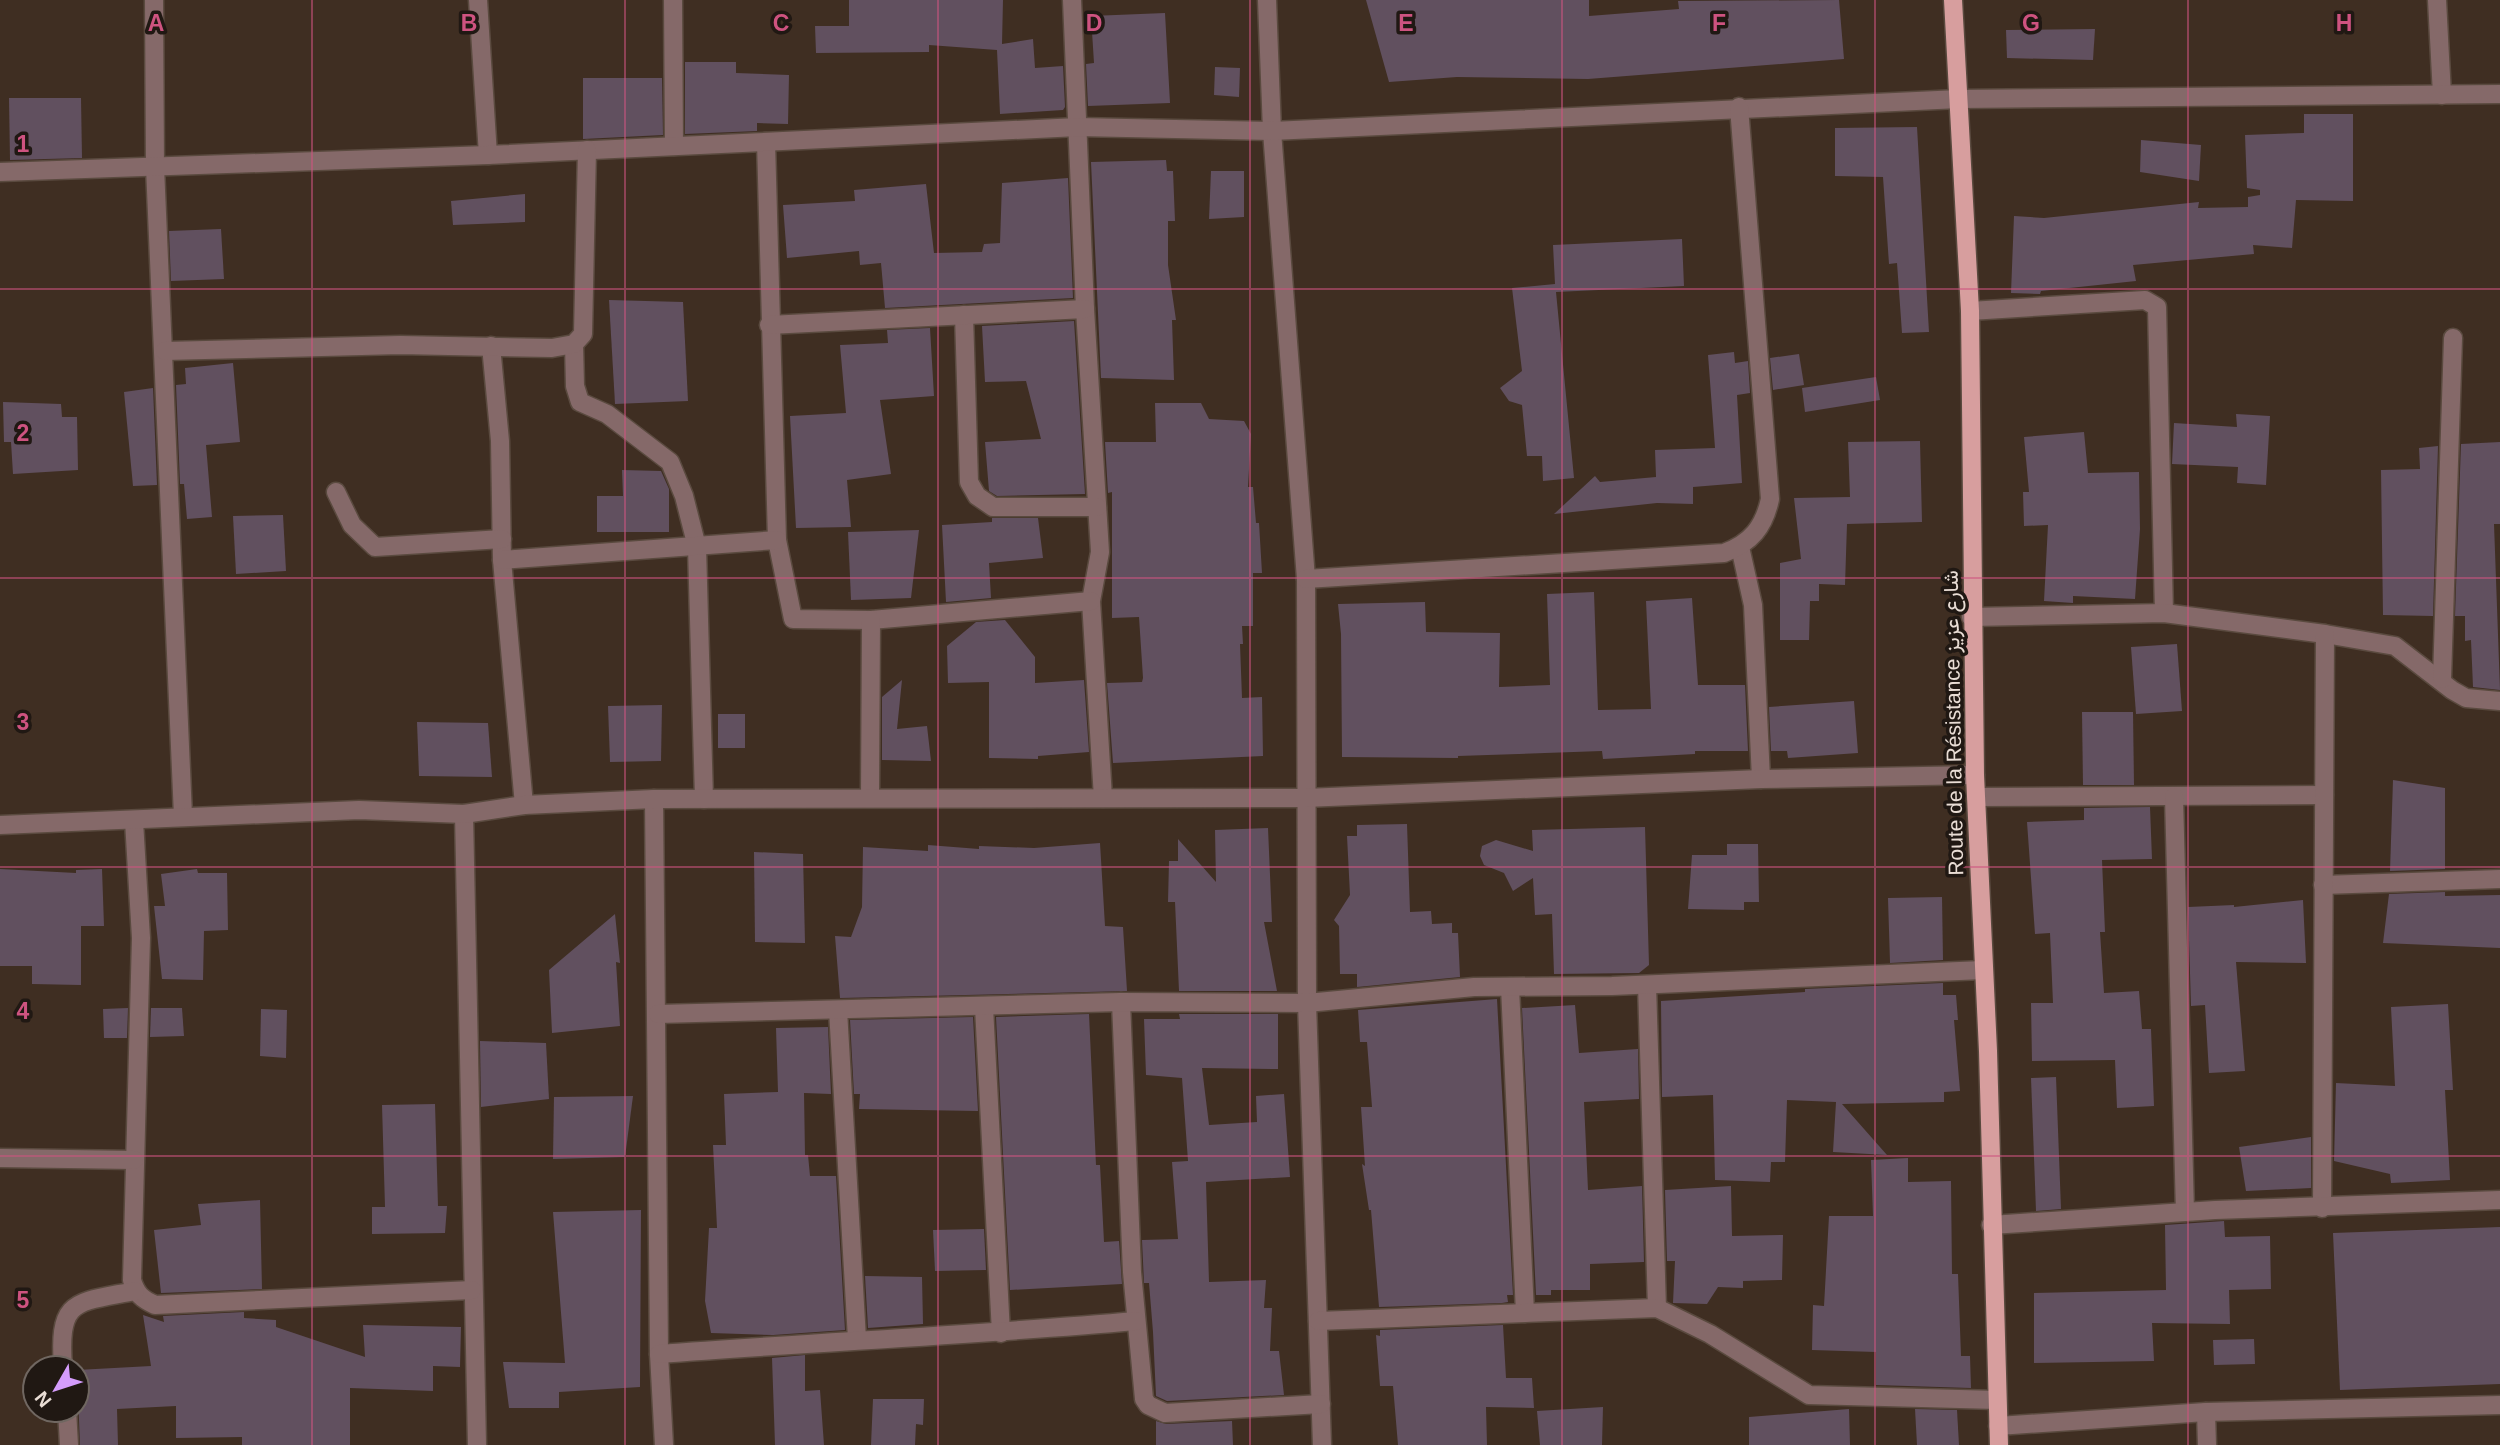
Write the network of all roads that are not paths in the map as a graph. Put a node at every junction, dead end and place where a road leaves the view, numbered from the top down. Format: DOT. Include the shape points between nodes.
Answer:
graph roads {
  1 [pos="154,0"];
  2 [pos="478,0"];
  3 [pos="673,0"];
  4 [pos="1072,0"];
  5 [pos="1267,0"];
  6 [pos="1953,0"];
  7 [pos="2437,0"];
  8 [pos="2442,94"];
  9 [pos="2500,94"];
  10 [pos="1959,99"];
  11 [pos="1739,107"];
  12 [pos="1078,127"];
  13 [pos="1272,131"];
  14 [pos="766,142"];
  15 [pos="674,146"];
  16 [pos="587,150"];
  17 [pos="488,155"];
  18 [pos="155,167"];
  19 [pos="0,172"];
  20 [pos="1085,309"];
  21 [pos="1970,311"];
  22 [pos="964,315"];
  23 [pos="769,325"];
  24 [pos="2453,338"];
  25 [pos="574,344"];
  26 [pos="491,346"];
  27 [pos="164,351"];
  28 [pos="336,492"];
  29 [pos="1097,507"];
  30 [pos="502,539"];
  31 [pos="777,540"];
  32 [pos="697,547"];
  33 [pos="1740,547"];
  34 [pos="502,560"];
  35 [pos="1306,579"];
  36 [pos="1090,601"];
  37 [pos="2164,614"];
  38 [pos="1972,617"];
  39 [pos="871,620"];
  40 [pos="2325,634"];
  41 [pos="2442,679"];
  42 [pos="2500,701"];
  43 [pos="1975,775"];
  44 [pos="1761,779"];
  45 [pos="2324,795"];
  46 [pos="1976,797"];
  47 [pos="2174,797"];
  48 [pos="870,798"];
  49 [pos="1103,798"];
  50 [pos="1306,798"];
  51 [pos="654,799"];
  52 [pos="704,799"];
  53 [pos="524,805"];
  54 [pos="464,814"];
  55 [pos="183,816"];
  56 [pos="134,821"];
  57 [pos="0,825"];
  58 [pos="2500,879"];
  59 [pos="2323,885"];
  60 [pos="1983,970"];
  61 [pos="1647,985"];
  62 [pos="1510,987"];
  63 [pos="1121,1002"];
  64 [pos="1307,1003"];
  65 [pos="984,1007"];
  66 [pos="838,1010"];
  67 [pos="657,1014"];
  68 [pos="0,1158"];
  69 [pos="134,1160"];
  70 [pos="2500,1200"];
  71 [pos="2322,1208"];
  72 [pos="2185,1212"];
  73 [pos="1991,1225"];
  74 [pos="472,1290"];
  75 [pos="135,1291"];
  76 [pos="1657,1308"];
  77 [pos="1525,1313"];
  78 [pos="1136,1321"];
  79 [pos="1318,1321"];
  80 [pos="1001,1333"];
  81 [pos="857,1339"];
  82 [pos="63,1354"];
  83 [pos="659,1354"];
  84 [pos="1997,1400"];
  85 [pos="1321,1404"];
  86 [pos="2500,1405"];
  87 [pos="2206,1412"];
  88 [pos="68,1424"];
  89 [pos="1998,1426"];
  90 [pos="69,1445"];
  91 [pos="477,1445"];
  92 [pos="664,1445"];
  93 [pos="1322,1445"];
  94 [pos="1999,1445"];
  95 [pos="2207,1445"];
  1 -- 18 [label="street"];
  2 -- 17 [label="street"];
  3 -- 15 [label="street"];
  4 -- 12 [label="street"];
  5 -- 13 [label="street"];
  6 -- 10 [label="main road, Route de la Résistance شارع عزيز"];
  7 -- 8 [label="street"];
  8 -- 9 [label="street"];
  8 -- 10 [label="street"];
  10 -- 11 [label="street"];
  10 -- 21 [label="main road, Route de la Résistance شارع عزيز"];
  11 -- 13 [label="street"];
  11 -- 33 [label="street" via="1770,499 1762,524"];
  12 -- 13 [label="street"];
  12 -- 14 [label="street"];
  12 -- 20 [label="street"];
  13 -- 35 [label="street"];
  14 -- 15 [label="street"];
  14 -- 23 [label="street"];
  15 -- 16 [label="street"];
  16 -- 17 [label="street"];
  16 -- 25 [label="street" via="583,334"];
  17 -- 18 [label="street"];
  18 -- 19 [label="street"];
  18 -- 27 [label="street"];
  20 -- 22 [label="street"];
  20 -- 29 [label="street"];
  21 -- 37 [label="street" via="2145,299 2157,307"];
  21 -- 38 [label="main road, Route de la Résistance شارع عزيز"];
  22 -- 23 [label="street"];
  22 -- 29 [label="street" via="969,482 978,496 993,507"];
  23 -- 31 [label="street"];
  24 -- 41 [label="street"];
  25 -- 26 [label="street"];
  25 -- 32 [label="street" via="580,402 607,414 670,461"];
  26 -- 27 [label="street"];
  26 -- 30 [label="street" via="500,441"];
  27 -- 55 [label="street"];
  28 -- 30 [label="street" via="352,525 374,547"];
  29 -- 36 [label="street" via="1100,552"];
  30 -- 34 [label="street"];
  31 -- 32 [label="street"];
  31 -- 39 [label="street" via="793,620"];
  32 -- 34 [label="street"];
  32 -- 52 [label="street"];
  33 -- 35 [label="street" via="1724,553"];
  33 -- 44 [label="street" via="1753,605"];
  34 -- 53 [label="street"];
  35 -- 50 [label="street"];
  36 -- 39 [label="street"];
  36 -- 49 [label="street"];
  37 -- 38 [label="street"];
  37 -- 40 [label="street"];
  38 -- 43 [label="main road, Route de la Résistance شارع عزيز"];
  39 -- 48 [label="street"];
  40 -- 41 [label="street" via="2395,646"];
  40 -- 45 [label="street"];
  41 -- 42 [label="street" via="2466,698"];
  43 -- 44 [label="street"];
  43 -- 46 [label="main road, Route de la Résistance شارع عزيز"];
  44 -- 50 [label="street"];
  45 -- 47 [label="street"];
  45 -- 59 [label="street"];
  46 -- 47 [label="street"];
  46 -- 60 [label="main road, Route de la Résistance شارع عزيز"];
  47 -- 72 [label="street"];
  48 -- 49 [label="street"];
  48 -- 52 [label="street"];
  49 -- 50 [label="street"];
  50 -- 64 [label="street"];
  51 -- 52 [label="street"];
  51 -- 53 [label="street"];
  51 -- 67 [label="street"];
  53 -- 54 [label="street"];
  54 -- 55 [label="street" via="359,810"];
  54 -- 74 [label="street"];
  55 -- 56 [label="street"];
  56 -- 57 [label="street"];
  56 -- 69 [label="street" via="141,937"];
  58 -- 59 [label="street"];
  59 -- 71 [label="street"];
  60 -- 61 [label="street"];
  60 -- 73 [label="main road, Route de la Résistance شارع عزيز"];
  61 -- 62 [label="street"];
  61 -- 76 [label="street"];
  62 -- 64 [label="street"];
  62 -- 77 [label="street"];
  63 -- 64 [label="street"];
  63 -- 65 [label="street"];
  63 -- 78 [label="street"];
  64 -- 79 [label="street"];
  65 -- 66 [label="street"];
  65 -- 80 [label="street"];
  66 -- 67 [label="street"];
  66 -- 81 [label="street"];
  67 -- 83 [label="street"];
  68 -- 69 [label="street"];
  69 -- 75 [label="street"];
  70 -- 71 [label="street"];
  71 -- 72 [label="street"];
  72 -- 73 [label="street"];
  73 -- 84 [label="main road, Route de la Résistance شارع عزيز"];
  74 -- 75 [label="street" via="155,1305"];
  74 -- 91 [label="street"];
  75 -- 82 [label="street" via="83,1301 68,1311 61,1333"];
  76 -- 77 [label="street"];
  76 -- 84 [label="street" via="1710,1334 1809,1395"];
  77 -- 79 [label="street"];
  78 -- 80 [label="street"];
  78 -- 85 [label="street" via="1144,1399 1155,1409 1165,1413"];
  79 -- 85 [label="street"];
  80 -- 81 [label="street"];
  81 -- 83 [label="street"];
  83 -- 92 [label="street"];
  84 -- 89 [label="main road, Route de la Résistance شارع عزيز"];
  85 -- 93 [label="street"];
  86 -- 87 [label="street"];
  87 -- 89 [label="street"];
  87 -- 95 [label="street"];
  88 -- 90 [label="street"];
  89 -- 94 [label="main road, Route de la Résistance شارع عزيز"];
}
